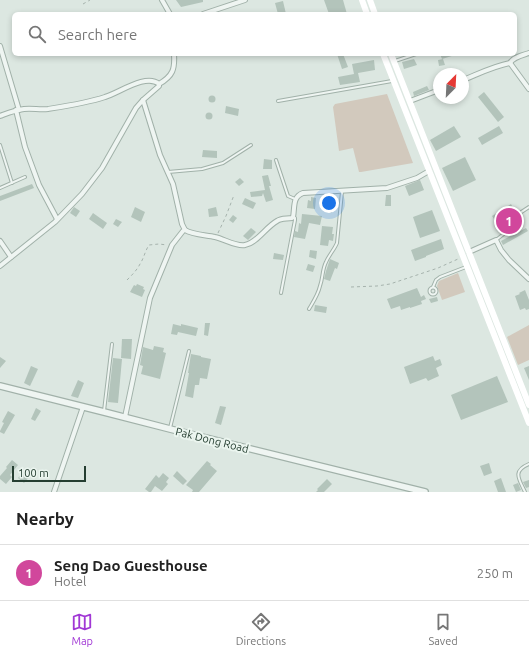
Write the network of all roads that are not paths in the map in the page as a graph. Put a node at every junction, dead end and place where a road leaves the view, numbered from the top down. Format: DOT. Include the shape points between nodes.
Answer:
graph roads {
  1 [pos="162,0"];
  2 [pos="245,0"];
  3 [pos="362,0"];
  4 [pos="370,0"];
  5 [pos="169,12"];
  6 [pos="209,12"];
  7 [pos="366,12"];
  8 [pos="374,12"];
  9 [pos="0,46"];
  10 [pos="529,53"];
  11 [pos="174,56"];
  12 [pos="384,56"];
  13 [pos="392,56"];
  14 [pos="410,56"];
  15 [pos="394,61"];
  16 [pos="510,63"];
  17 [pos="469,78"];
  18 [pos="393,81"];
  19 [pos="159,84"];
  20 [pos="529,89"];
  21 [pos="433,92"];
  22 [pos="142,100"];
  23 [pos="278,101"];
  24 [pos="410,101"];
  25 [pos="17,110"];
  26 [pos="0,116"];
  27 [pos="0,145"];
  28 [pos="250,145"];
  29 [pos="276,160"];
  30 [pos="429,171"];
  31 [pos="168,172"];
  32 [pos="25,177"];
  33 [pos="12,183"];
  34 [pos="0,188"];
  35 [pos="342,192"];
  36 [pos="296,199"];
  37 [pos="529,207"];
  38 [pos="293,217"];
  39 [pos="58,219"];
  40 [pos="185,230"];
  41 [pos="461,233"];
  42 [pos="454,236"];
  43 [pos="496,240"];
  44 [pos="0,241"];
  45 [pos="469,252"];
  46 [pos="11,257"];
  47 [pos="0,266"];
  48 [pos="467,267"];
  49 [pos="529,279"];
  50 [pos="433,287"];
  51 [pos="281,293"];
  52 [pos="309,309"];
  53 [pos="497,323"];
  54 [pos="490,326"];
  55 [pos="112,344"];
  56 [pos="189,351"];
  57 [pos="0,386"];
  58 [pos="526,397"];
  59 [pos="520,400"];
  60 [pos="529,405"];
  61 [pos="83,407"];
  62 [pos="104,412"];
  63 [pos="125,417"];
  64 [pos="529,424"];
  65 [pos="170,429"];
  66 [pos="529,464"];
  67 [pos="54,492"];
  68 [pos="425,492"];
  69 [pos="524,492"];
  1 -- 5 [label="street"];
  2 -- 6 [label="street"];
  3 -- 7 [label="main road"];
  4 -- 8 [label="main road"];
  9 -- 25 [label="street"];
  10 -- 16 [label="street"];
  11 -- 19 [label="street" via="173,71 169,78"];
  12 -- 18 [label="main road"];
  13 -- 15 [label="main road"];
  14 -- 15 [label="lane"];
  15 -- 24 [label="main road"];
  16 -- 17 [label="street"];
  16 -- 20 [label="street"];
  18 -- 23 [label="lane"];
  18 -- 30 [label="main road"];
  19 -- 22 [label="street"];
  19 -- 25 [label="street" via="154,81 139,82 107,97 46,109"];
  21 -- 24 [label="street"];
  22 -- 31 [label="street"];
  22 -- 39 [label="street" via="96,177"];
  24 -- 41 [label="main road"];
  25 -- 26 [label="street"];
  25 -- 39 [label="street" via="25,147 39,185"];
  27 -- 33 [label="lane"];
  28 -- 31 [label="lane" via="224,163 202,169"];
  29 -- 36 [label="lane" via="288,196"];
  30 -- 35 [label="street" via="387,188"];
  30 -- 42 [label="main road"];
  31 -- 40 [label="street" via="174,184"];
  32 -- 33 [label="lane"];
  33 -- 34 [label="lane"];
  35 -- 36 [label="street" via="303,193"];
  35 -- 52 [label="lane" via="337,243 326,262 320,286"];
  36 -- 38 [label="street"];
  37 -- 43 [label="lane" via="503,224 505,232"];
  38 -- 40 [label="street" via="276,221 255,240 245,245"];
  38 -- 51 [label="lane" via="295,220"];
  39 -- 46 [label="street"];
  40 -- 63 [label="street" via="171,247 150,298"];
  41 -- 42 [label="main road"];
  41 -- 45 [label="main road"];
  42 -- 48 [label="main road"];
  43 -- 45 [label="street"];
  43 -- 49 [label="street" via="509,260"];
  44 -- 46 [label="street"];
  45 -- 53 [label="main road"];
  46 -- 47 [label="street"];
  48 -- 50 [label="lane" via="440,277"];
  48 -- 54 [label="main road"];
  53 -- 54 [label="main road"];
  53 -- 58 [label="main road"];
  54 -- 59 [label="main road"];
  55 -- 62 [label="lane"];
  56 -- 65 [label="lane"];
  57 -- 61 [label="street, Pak Dong Road"];
  58 -- 59 [label="main road"];
  58 -- 60 [label="main road"];
  59 -- 64 [label="main road"];
  61 -- 62 [label="street, Pak Dong Road"];
  61 -- 67 [label="street"];
  62 -- 63 [label="street, Pak Dong Road"];
  63 -- 65 [label="street, Pak Dong Road"];
  65 -- 68 [label="street, Pak Dong Road"];
  66 -- 69 [label="lane" via="522,467 518,476"];
}
